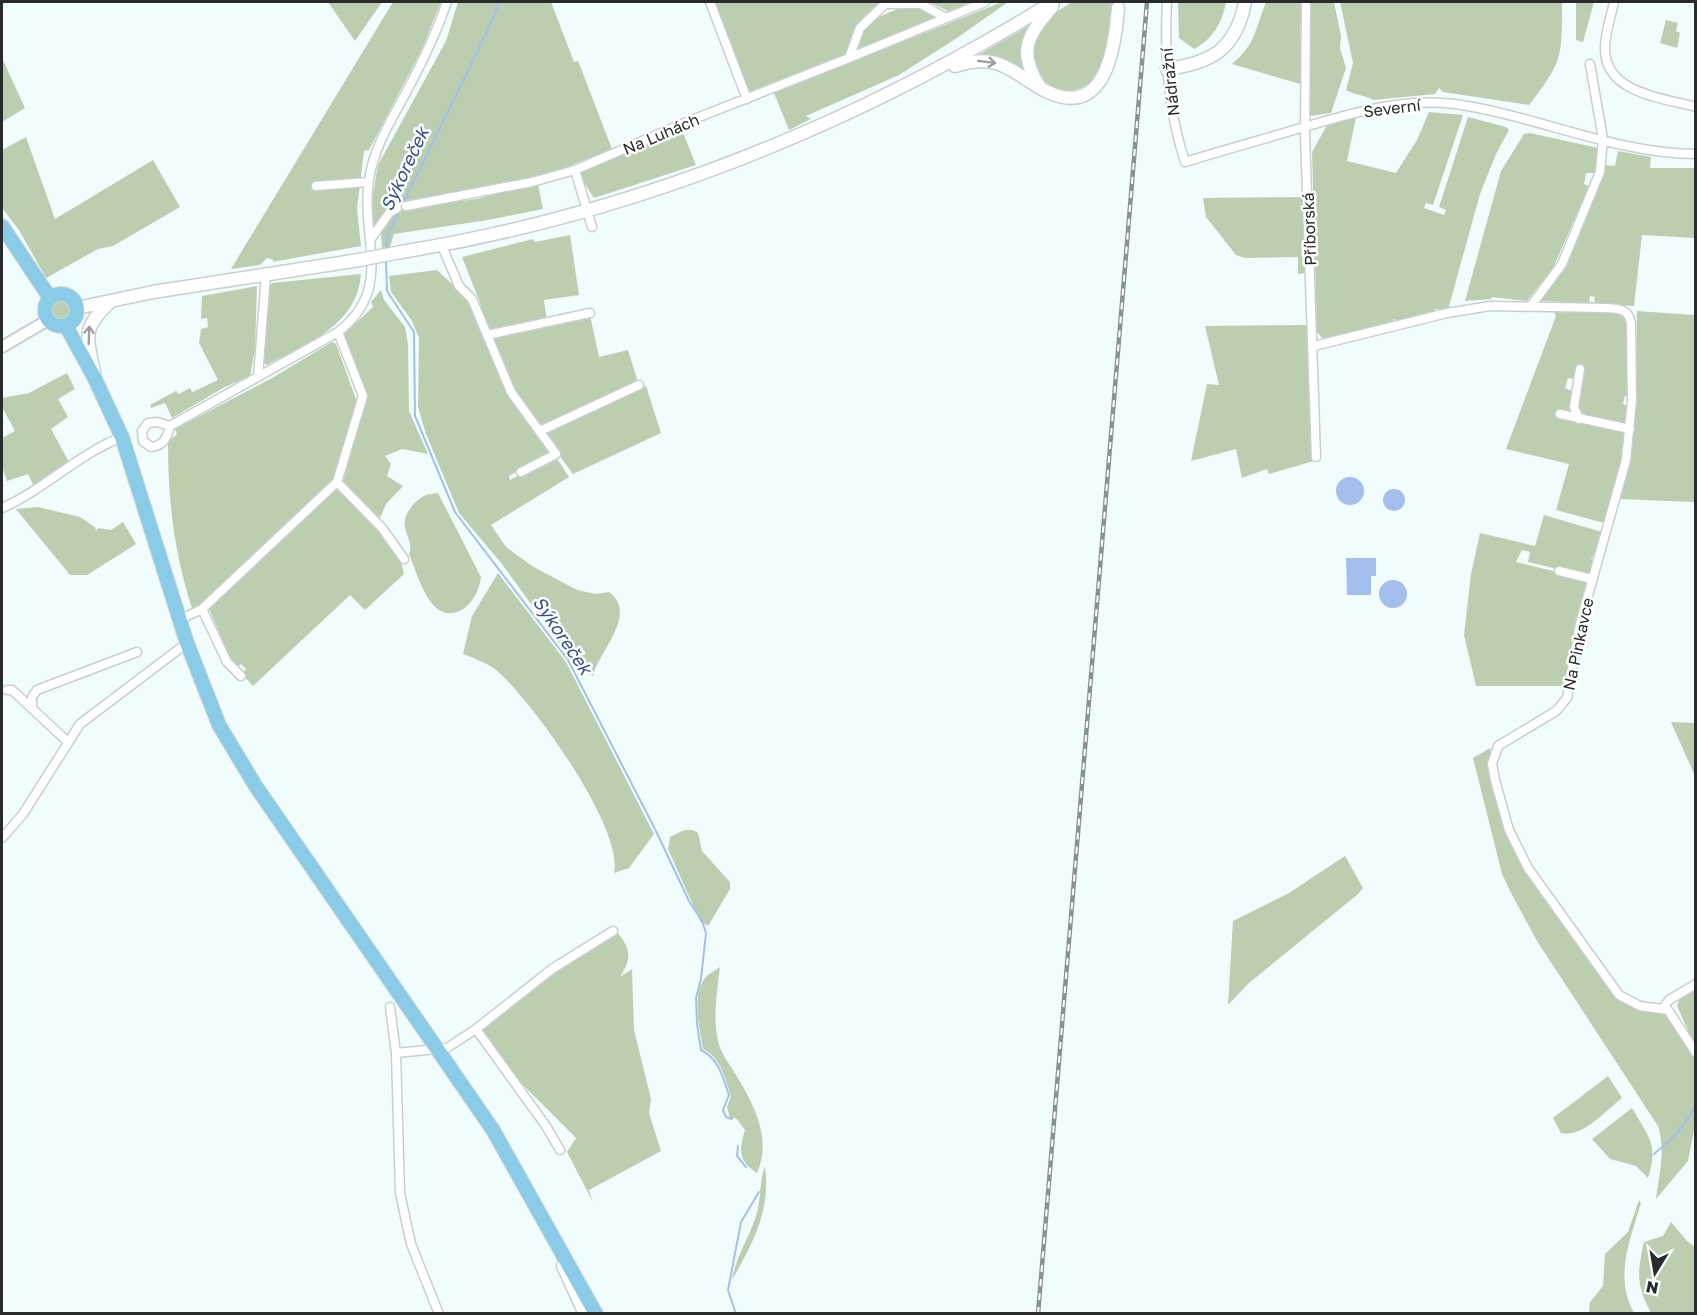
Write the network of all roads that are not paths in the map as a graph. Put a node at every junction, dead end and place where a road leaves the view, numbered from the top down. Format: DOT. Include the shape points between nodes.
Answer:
graph roads {
  1 [pos="447,2"];
  2 [pos="710,2"];
  3 [pos="985,2"];
  4 [pos="1042,2"];
  5 [pos="1055,2"];
  6 [pos="1167,2"];
  7 [pos="1245,2"];
  8 [pos="1306,2"];
  9 [pos="1614,2"];
  10 [pos="884,3"];
  11 [pos="1119,5"];
  12 [pos="946,18"];
  13 [pos="1017,24"];
  14 [pos="849,58"];
  15 [pos="1590,64"];
  16 [pos="1167,69"];
  17 [pos="931,73"];
  18 [pos="1040,88"];
  19 [pos="747,99"];
  20 [pos="1695,107"];
  21 [pos="1305,127"];
  22 [pos="1603,139"];
  23 [pos="1695,154"];
  24 [pos="1185,162"];
  25 [pos="575,170"];
  26 [pos="368,182"];
  27 [pos="316,186"];
  28 [pos="588,212"];
  29 [pos="2,226"];
  30 [pos="592,227"];
  31 [pos="370,240"];
  32 [pos="442,246"];
  33 [pos="266,275"];
  34 [pos="50,298"];
  35 [pos="111,301"];
  36 [pos="1531,306"];
  37 [pos="77,308"];
  38 [pos="590,313"];
  39 [pos="48,320"];
  40 [pos="66,326"];
  41 [pos="338,332"];
  42 [pos="487,335"];
  43 [pos="1314,346"];
  44 [pos="2,347"];
  45 [pos="1580,369"];
  46 [pos="94,377"];
  47 [pos="258,377"];
  48 [pos="639,385"];
  49 [pos="1560,414"];
  50 [pos="1579,418"];
  51 [pos="170,426"];
  52 [pos="1630,429"];
  53 [pos="540,431"];
  54 [pos="122,437"];
  55 [pos="1316,457"];
  56 [pos="521,472"];
  57 [pos="337,482"];
  58 [pos="2,508"];
  59 [pos="404,559"];
  60 [pos="1559,571"];
  61 [pos="1592,579"];
  62 [pos="202,609"];
  63 [pos="179,620"];
  64 [pos="187,643"];
  65 [pos="137,652"];
  66 [pos="240,676"];
  67 [pos="7,690"];
  68 [pos="32,707"];
  69 [pos="68,742"];
  70 [pos="2,838"];
  71 [pos="613,931"];
  72 [pos="1695,984"];
  73 [pos="390,1007"];
  74 [pos="1664,1007"];
  75 [pos="476,1029"];
  76 [pos="438,1048"];
  77 [pos="396,1053"];
  78 [pos="1695,1053"];
  79 [pos="560,1150"];
  80 [pos="515,1168"];
  81 [pos="439,1314"];
  82 [pos="585,1314"];
  83 [pos="596,1314"];
  1 -- 26 [label="street" via="429,49 383,135"];
  2 -- 19 [label="street"];
  3 -- 12 [label="street, Na Luhách"];
  4 -- 13 [label="main road"];
  5 -- 13 [label="main road"];
  5 -- 18 [label="main road" via="1035,28 1027,47 1029,68"];
  6 -- 16 [label="street, Nádražní"];
  7 -- 16 [label="main road" via="1234,34 1221,51 1207,60"];
  8 -- 21 [label="street, Příborská"];
  9 -- 20 [label="street" via="1605,47 1607,63 1614,74 1634,89"];
  10 -- 12 [label="street" via="921,4"];
  10 -- 14 [label="street" via="860,28"];
  11 -- 18 [label="main road" via="1110,63 1097,85 1072,97"];
  12 -- 14 [label="street, Na Luhách"];
  13 -- 17 [label="main road"];
  14 -- 19 [label="street, Na Luhách"];
  15 -- 22 [label="street"];
  16 -- 24 [label="street, Nádražní" via="1172,111"];
  17 -- 18 [label="main road, one-way" via="963,63 988,61"];
  17 -- 28 [label="main road" via="781,144 673,186"];
  19 -- 25 [label="street, Na Luhách"];
  21 -- 22 [label="street, Severní" via="1357,112 1407,104 1447,104 1517,116"];
  21 -- 24 [label="street, Severní"];
  21 -- 43 [label="street, Příborská"];
  22 -- 23 [label="street, Severní"];
  22 -- 36 [label="street" via="1600,172 1562,264"];
  25 -- 28 [label="street"];
  25 -- 31 [label="street, Na Luhách" via="538,181 402,207 390,212"];
  26 -- 27 [label="street"];
  26 -- 31 [label="street" via="366,219"];
  28 -- 30 [label="street"];
  28 -- 32 [label="main road"];
  29 -- 34 [label="main road"];
  31 -- 41 [label="street" via="373,269 368,293 355,317"];
  32 -- 33 [label="main road, bridge"];
  32 -- 42 [label="street"];
  33 -- 35 [label="main road"];
  33 -- 47 [label="street"];
  34 -- 37 [label="main road" via="65,295 74,300"];
  34 -- 39 [label="main road" via="45,307"];
  35 -- 37 [label="main road"];
  46 -- 35 [label="main road, one-way" via="89,326 92,318"];
  36 -- 43 [label="street, Na Pinkavce" via="1461,310"];
  36 -- 52 [label="street, Na Pinkavce" via="1623,309 1629,314"];
  37 -- 40 [label="main road" via="75,319"];
  38 -- 42 [label="street"];
  39 -- 40 [label="main road" via="56,326"];
  39 -- 44 [label="street"];
  40 -- 46 [label="main road"];
  41 -- 47 [label="street"];
  41 -- 57 [label="street" via="363,396"];
  42 -- 53 [label="street" via="511,392"];
  43 -- 55 [label="street, Příborská"];
  45 -- 50 [label="street" via="1574,407"];
  46 -- 54 [label="main road"];
  47 -- 51 [label="street"];
  48 -- 53 [label="street"];
  49 -- 50 [label="street"];
  50 -- 52 [label="street"];
  52 -- 61 [label="street, Na Pinkavce" via="1624,470"];
  53 -- 56 [label="street" via="556,454"];
  54 -- 58 [label="street" via="96,448 27,497"];
  54 -- 63 [label="main road"];
  57 -- 59 [label="street" via="382,528"];
  57 -- 62 [label="street"];
  60 -- 61 [label="street"];
  61 -- 74 [label="street, Na Pinkavce" via="1567,698 1556,711 1498,746 1493,770 1509,830 1528,868 1610,985 1631,1002"];
  62 -- 63 [label="street"];
  62 -- 66 [label="street" via="227,662"];
  63 -- 64 [label="main road"];
  64 -- 69 [label="street" via="80,724"];
  64 -- 76 [label="main road" via="204,694 234,753"];
  65 -- 68 [label="street" via="37,690"];
  67 -- 68 [label="street"];
  68 -- 69 [label="street"];
  69 -- 70 [label="street" via="23,814"];
  71 -- 75 [label="street" via="552,969"];
  72 -- 74 [label="street"];
  73 -- 77 [label="street"];
  74 -- 78 [label="street" via="1674,1015"];
  75 -- 76 [label="street" via="447,1048"];
  75 -- 79 [label="street"];
  76 -- 77 [label="street"];
  76 -- 80 [label="main road"];
  77 -- 81 [label="street" via="400,1193 411,1244"];
  80 -- 82 [label="main road"];
  80 -- 83 [label="main road"];
}
